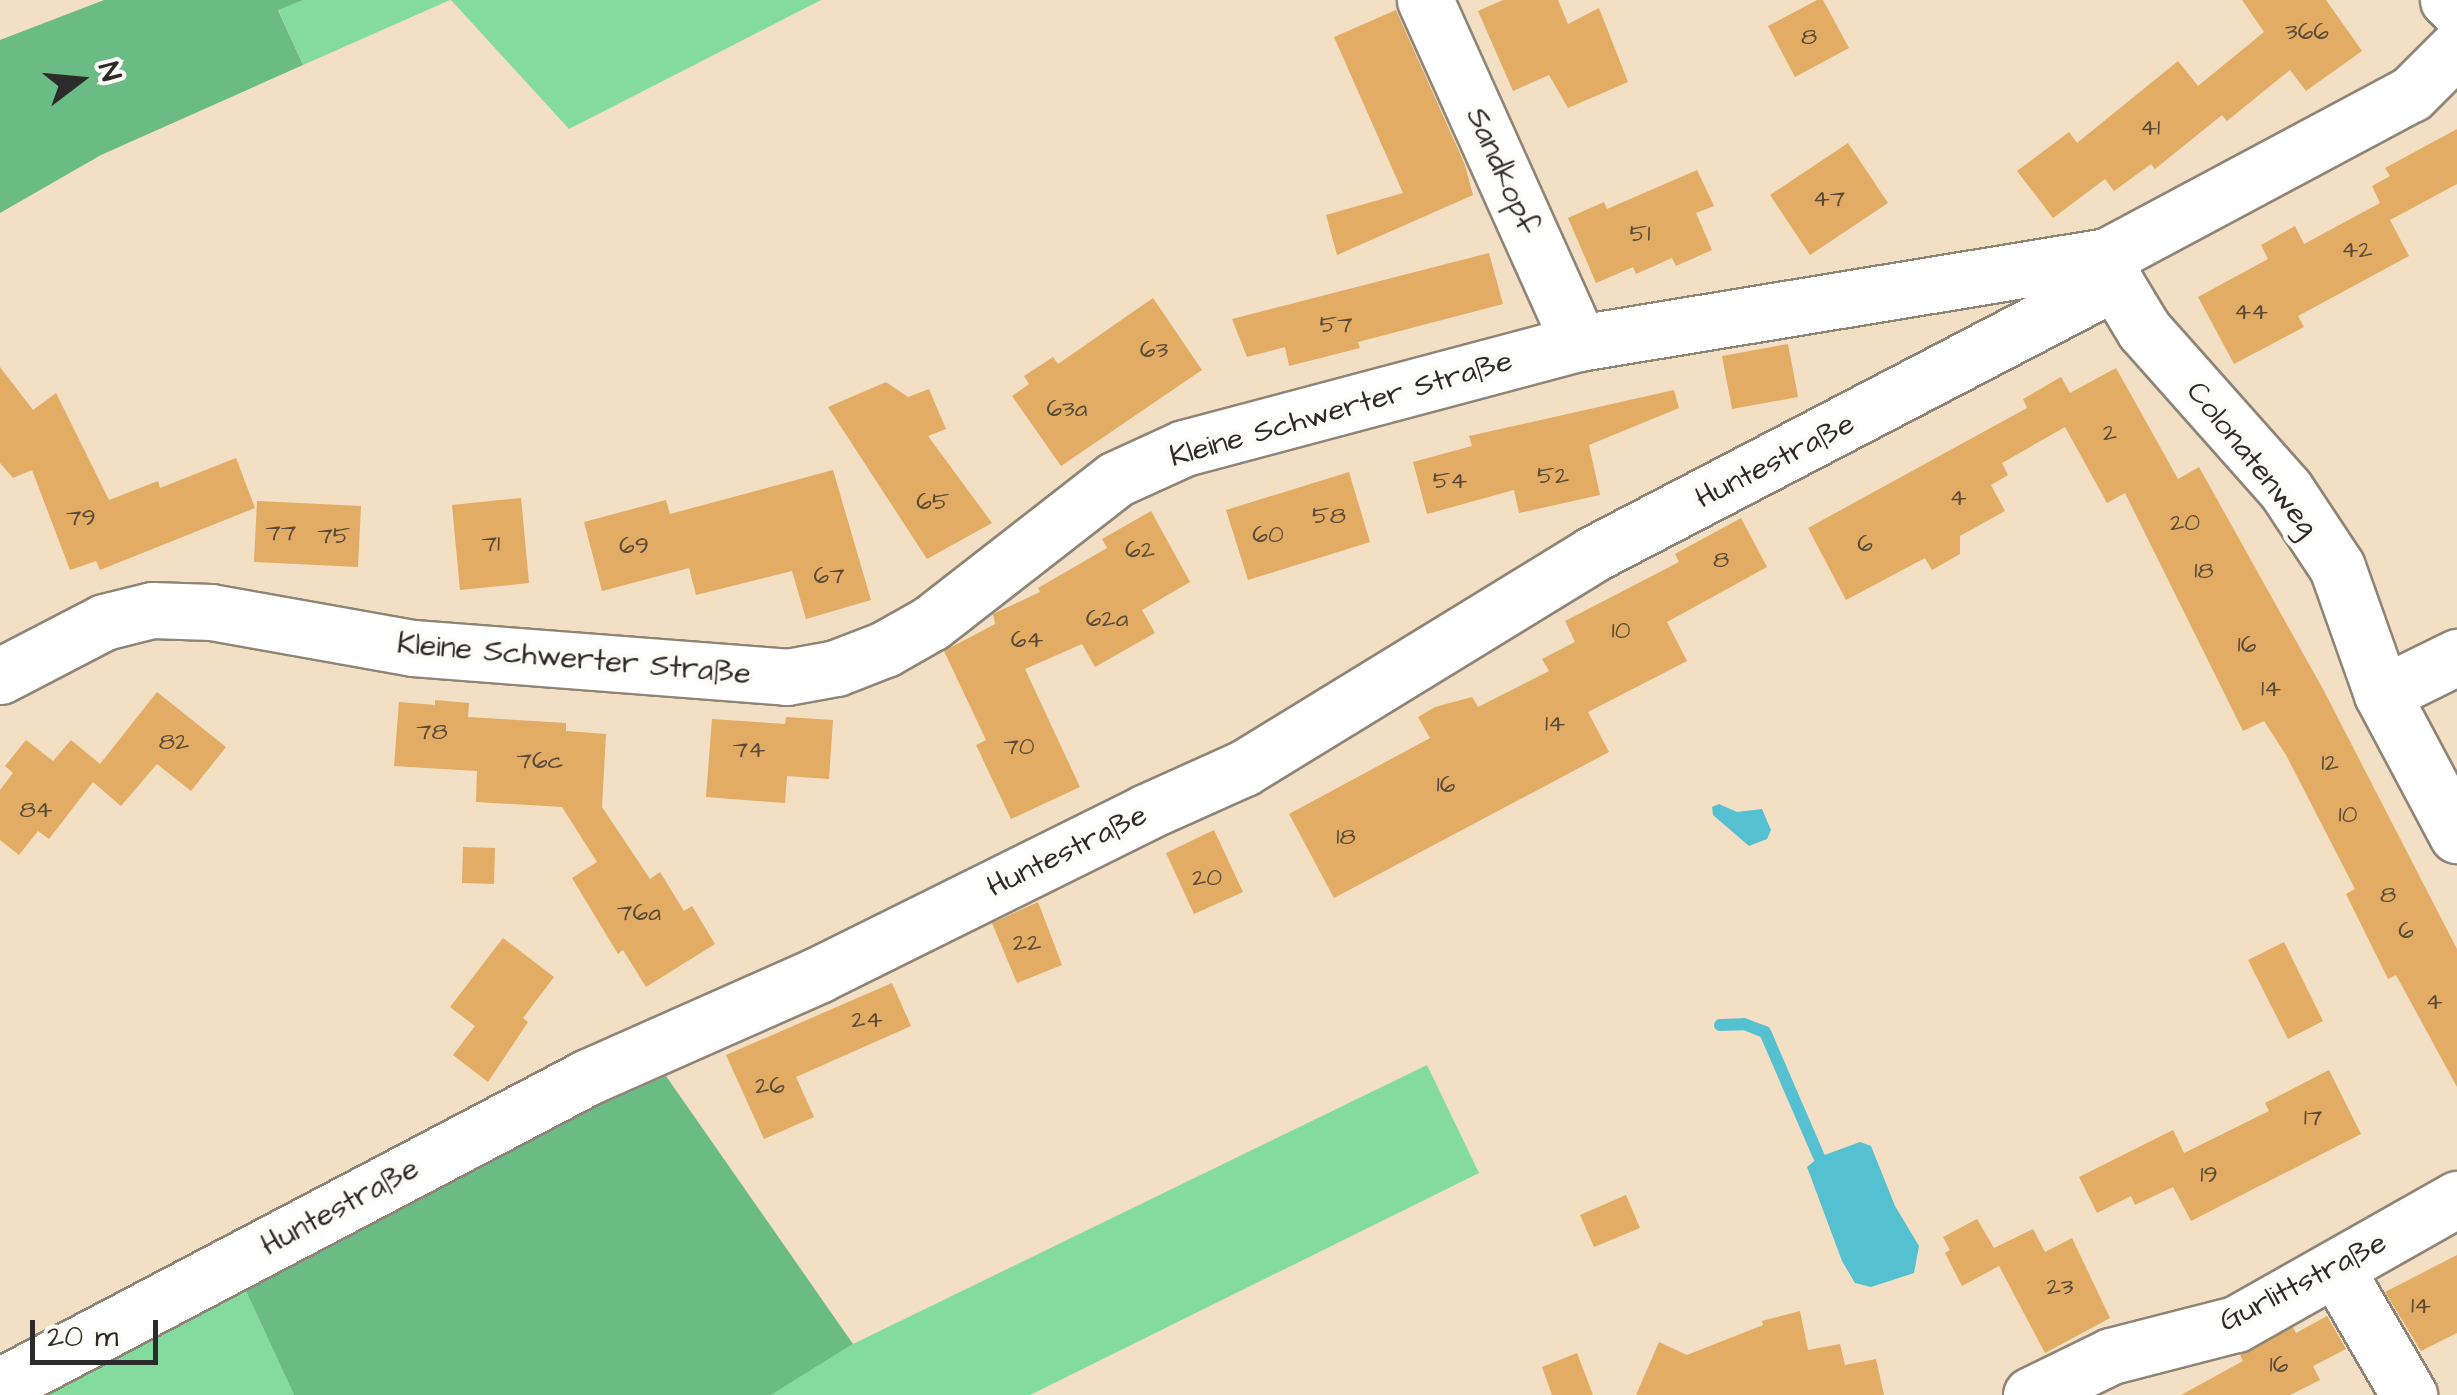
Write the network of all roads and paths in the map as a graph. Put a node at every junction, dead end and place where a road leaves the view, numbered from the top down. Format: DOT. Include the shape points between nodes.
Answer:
graph roads {
  1 [pos="1425,0"];
  2 [pos="2448,0"];
  3 [pos="2457,10"];
  4 [pos="2457,48"];
  5 [pos="2111,269"];
  6 [pos="1579,342"];
  7 [pos="2457,657"];
  8 [pos="0,676"];
  9 [pos="2382,694"];
  10 [pos="2457,836"];
  11 [pos="2457,1199"];
  12 [pos="2336,1269"];
  13 [pos="0,1386"];
  14 [pos="2032,1395"];
  15 [pos="2409,1395"];
  1 -- 6 [label="street, Sandkopf"];
  2 -- 3 [label="street"];
  4 -- 5 [label="street, Kleine Schwerter Straße" via="2411,94"];
  5 -- 6 [label="street, Kleine Schwerter Straße"];
  5 -- 9 [label="street, Colonatenweg" via="2144,330 2286,490 2337,567"];
  5 -- 13 [label="street, Huntestraße" via="1592,554 1244,768 818,975 588,1077"];
  6 -- 8 [label="street, Kleine Schwerter Straße" via="1184,448 1116,479 931,623 836,668 786,676 413,648 211,612 152,610 104,622"];
  7 -- 9 [label="street"];
  9 -- 10 [label="street, Colonatenweg"];
  11 -- 12 [label="street, Gurlittstraße"];
  12 -- 14 [label="street, Gurlittstraße" via="2236,1324 2111,1356"];
  12 -- 15 [label="street"];
}
